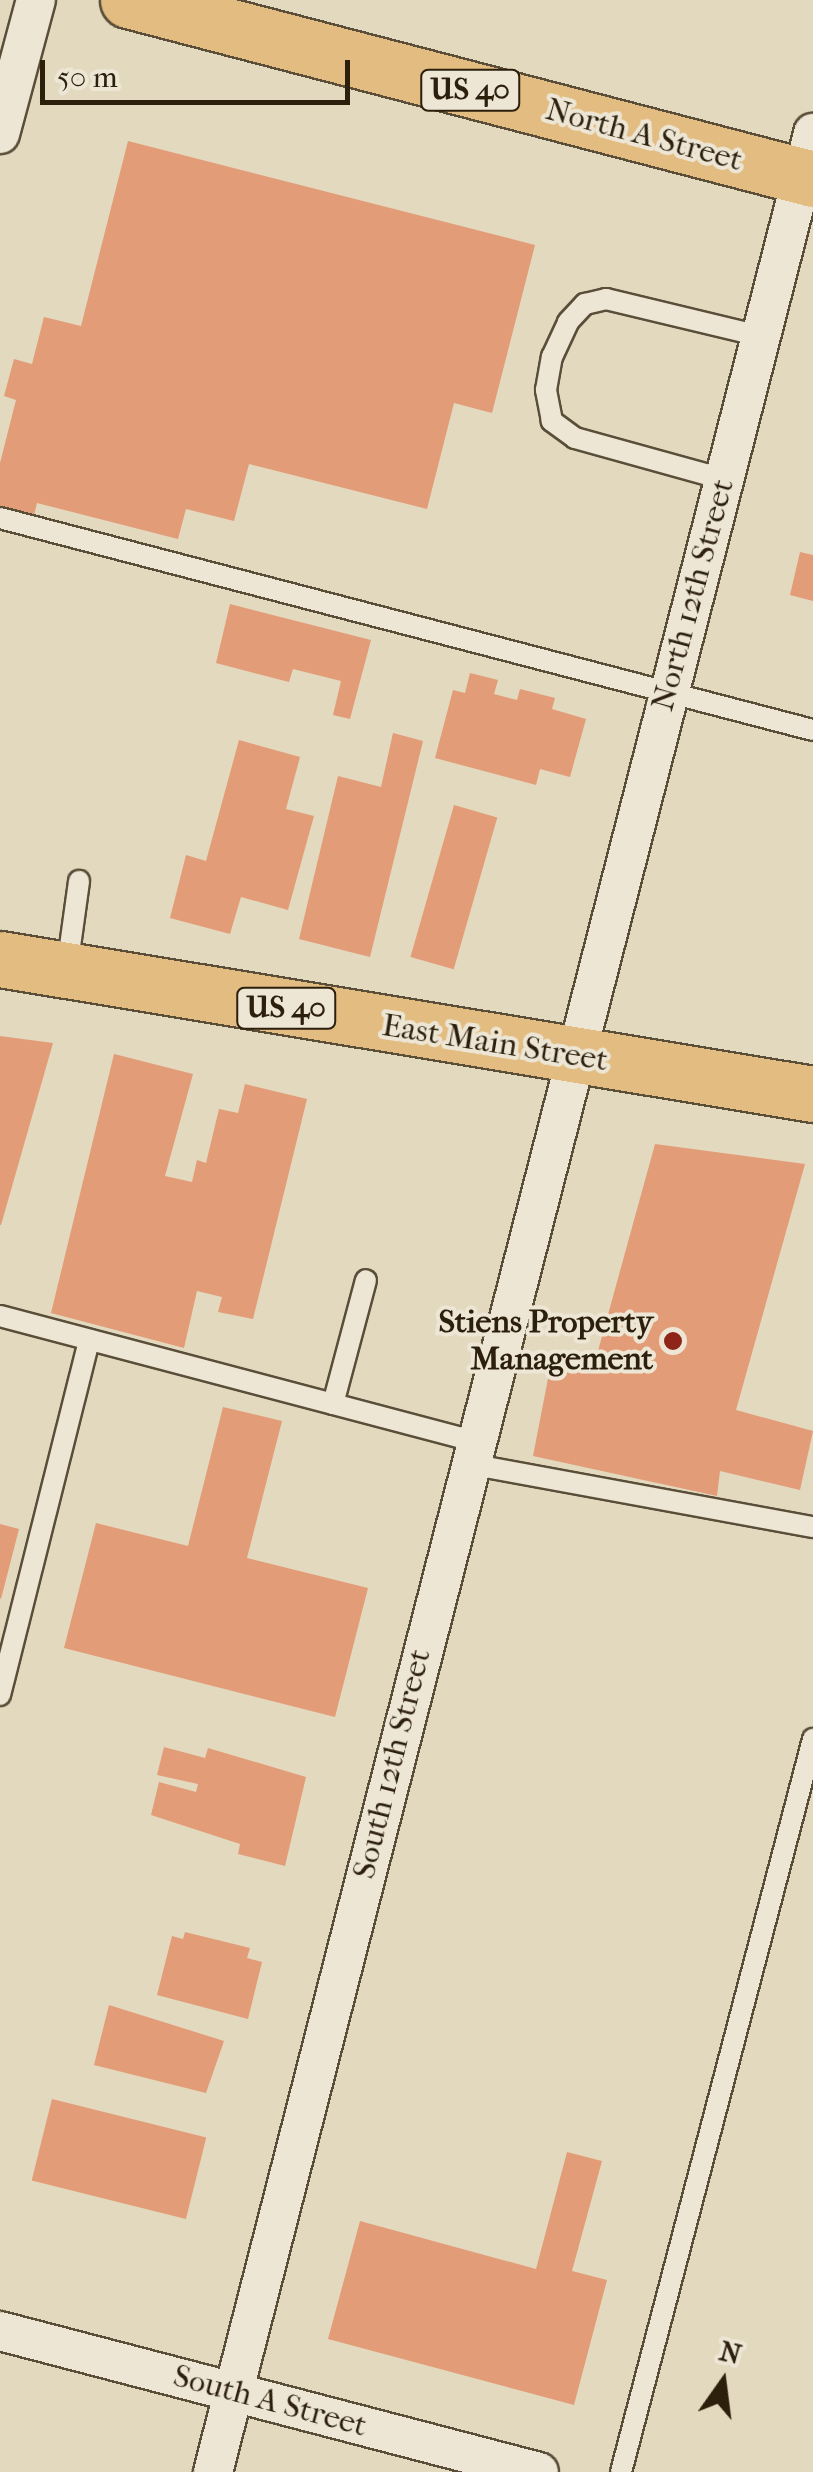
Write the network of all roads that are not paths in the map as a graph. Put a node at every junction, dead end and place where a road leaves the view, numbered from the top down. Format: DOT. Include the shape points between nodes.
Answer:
graph roads {
  1 [pos="36,0"];
  2 [pos="128,0"];
  3 [pos="0,134"];
  4 [pos="809,163"];
  5 [pos="760,336"];
  6 [pos="722,479"];
  7 [pos="0,518"];
  8 [pos="668,691"];
  9 [pos="813,730"];
  10 [pos="79,881"];
  11 [pos="0,959"];
  12 [pos="66,970"];
  13 [pos="572,1056"];
  14 [pos="813,1094"];
  15 [pos="366,1280"];
  16 [pos="0,1316"];
  17 [pos="89,1340"];
  18 [pos="334,1404"];
  19 [pos="472,1453"];
  20 [pos="813,1527"];
  21 [pos="0,1695"];
  22 [pos="813,1739"];
  23 [pos="0,2331"];
  24 [pos="232,2390"];
  25 [pos="213,2472"];
  26 [pos="539,2472"];
  27 [pos="621,2472"];
  1 -- 3 [label="street"];
  2 -- 4 [label="main road, North A Street / US 40"];
  4 -- 5 [label="street, North 12th Street"];
  5 -- 6 [label="street, North 12th Street"];
  5 -- 6 [label="lane" via="606,298 585,304 568,322 552,357 546,390 552,422 563,430"];
  6 -- 8 [label="street, North 12th Street"];
  7 -- 8 [label="lane"];
  8 -- 9 [label="lane"];
  8 -- 13 [label="street, North 12th Street"];
  10 -- 12 [label="lane"];
  11 -- 12 [label="main road, East Main Street / US 40"];
  12 -- 13 [label="main road, East Main Street / US 40"];
  13 -- 14 [label="main road, East Main Street / US 40"];
  13 -- 19 [label="street, South 12th Street"];
  15 -- 18 [label="lane"];
  16 -- 17 [label="lane"];
  17 -- 18 [label="lane"];
  17 -- 21 [label="lane"];
  18 -- 19 [label="lane"];
  19 -- 20 [label="lane"];
  19 -- 24 [label="street, South 12th Street"];
  22 -- 27 [label="lane"];
  23 -- 24 [label="street, South A Street"];
  24 -- 25 [label="street, South 12th Street"];
  24 -- 26 [label="street, South A Street"];
}
